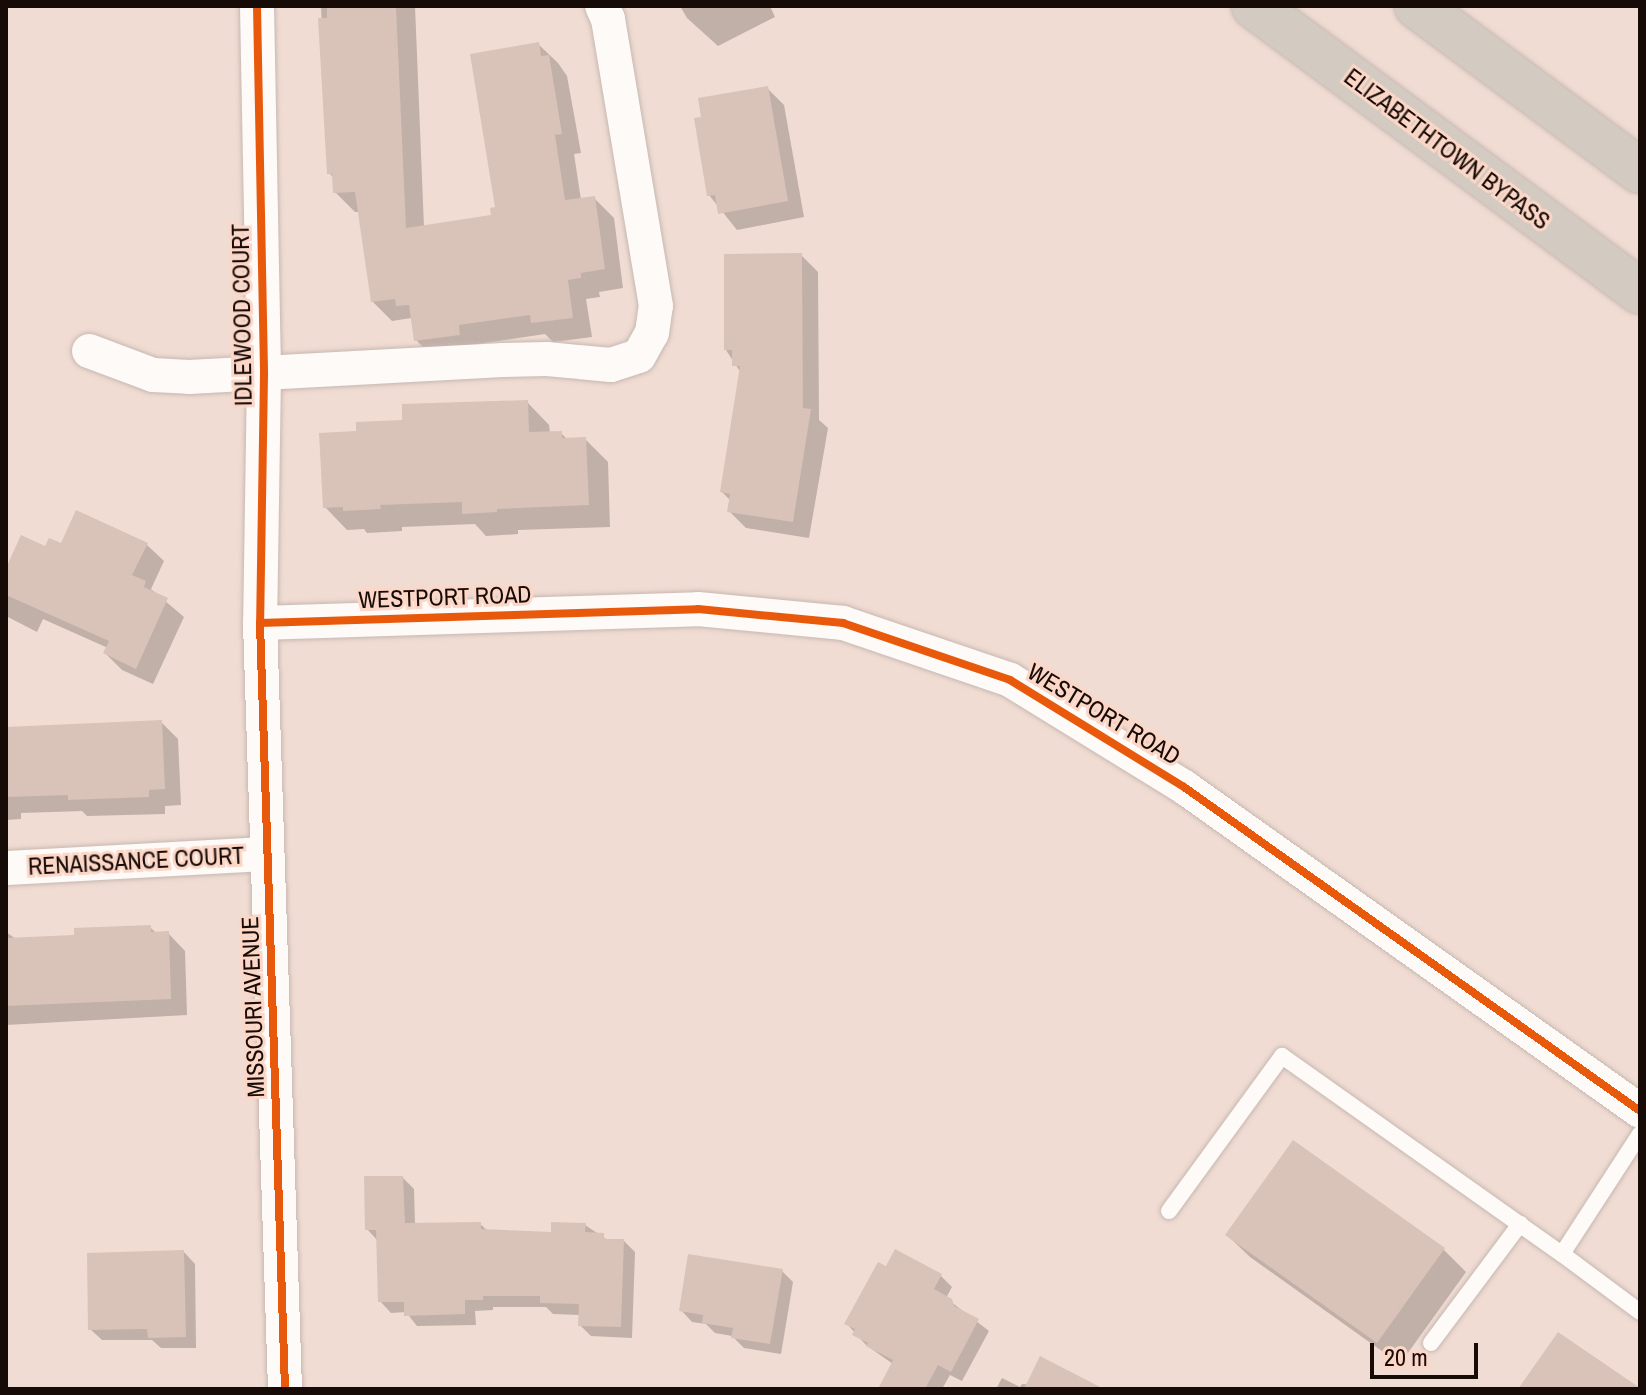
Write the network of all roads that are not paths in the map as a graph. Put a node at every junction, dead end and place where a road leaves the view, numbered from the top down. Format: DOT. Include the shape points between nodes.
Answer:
graph roads {
  1 [pos="257,6"];
  2 [pos="602,6"];
  3 [pos="1254,6"];
  4 [pos="1417,6"];
  5 [pos="1640,171"];
  6 [pos="1640,292"];
  7 [pos="89,351"];
  8 [pos="264,375"];
  9 [pos="260,623"];
  10 [pos="267,854"];
  11 [pos="6,868"];
  12 [pos="1640,1111"];
  13 [pos="1640,1134"];
  14 [pos="1169,1211"];
  15 [pos="1520,1224"];
  16 [pos="1562,1254"];
  17 [pos="1640,1312"];
  18 [pos="1431,1343"];
  19 [pos="285,1389"];
  1 -- 8 [label="street, IDLEWOOD COURT"];
  2 -- 8 [label="street, IDLEWOOD COURT" via="656,306 652,333 639,356 611,365 503,360"];
  3 -- 6 [label="highway, ELIZABETHTOWN BYPASS"];
  4 -- 5 [label="highway"];
  7 -- 8 [label="street" via="153,375"];
  8 -- 9 [label="street, IDLEWOOD COURT"];
  9 -- 10 [label="street, MISSOURI AVENUE"];
  9 -- 12 [label="street, WESTPORT ROAD" via="698,609 843,623 1010,680 1184,787"];
  10 -- 11 [label="street, RENAISSANCE COURT"];
  10 -- 19 [label="street, MISSOURI AVENUE"];
  13 -- 16 [label="lane"];
  14 -- 15 [label="lane" via="1282,1056"];
  15 -- 16 [label="lane"];
  15 -- 18 [label="lane"];
  16 -- 17 [label="lane"];
}
